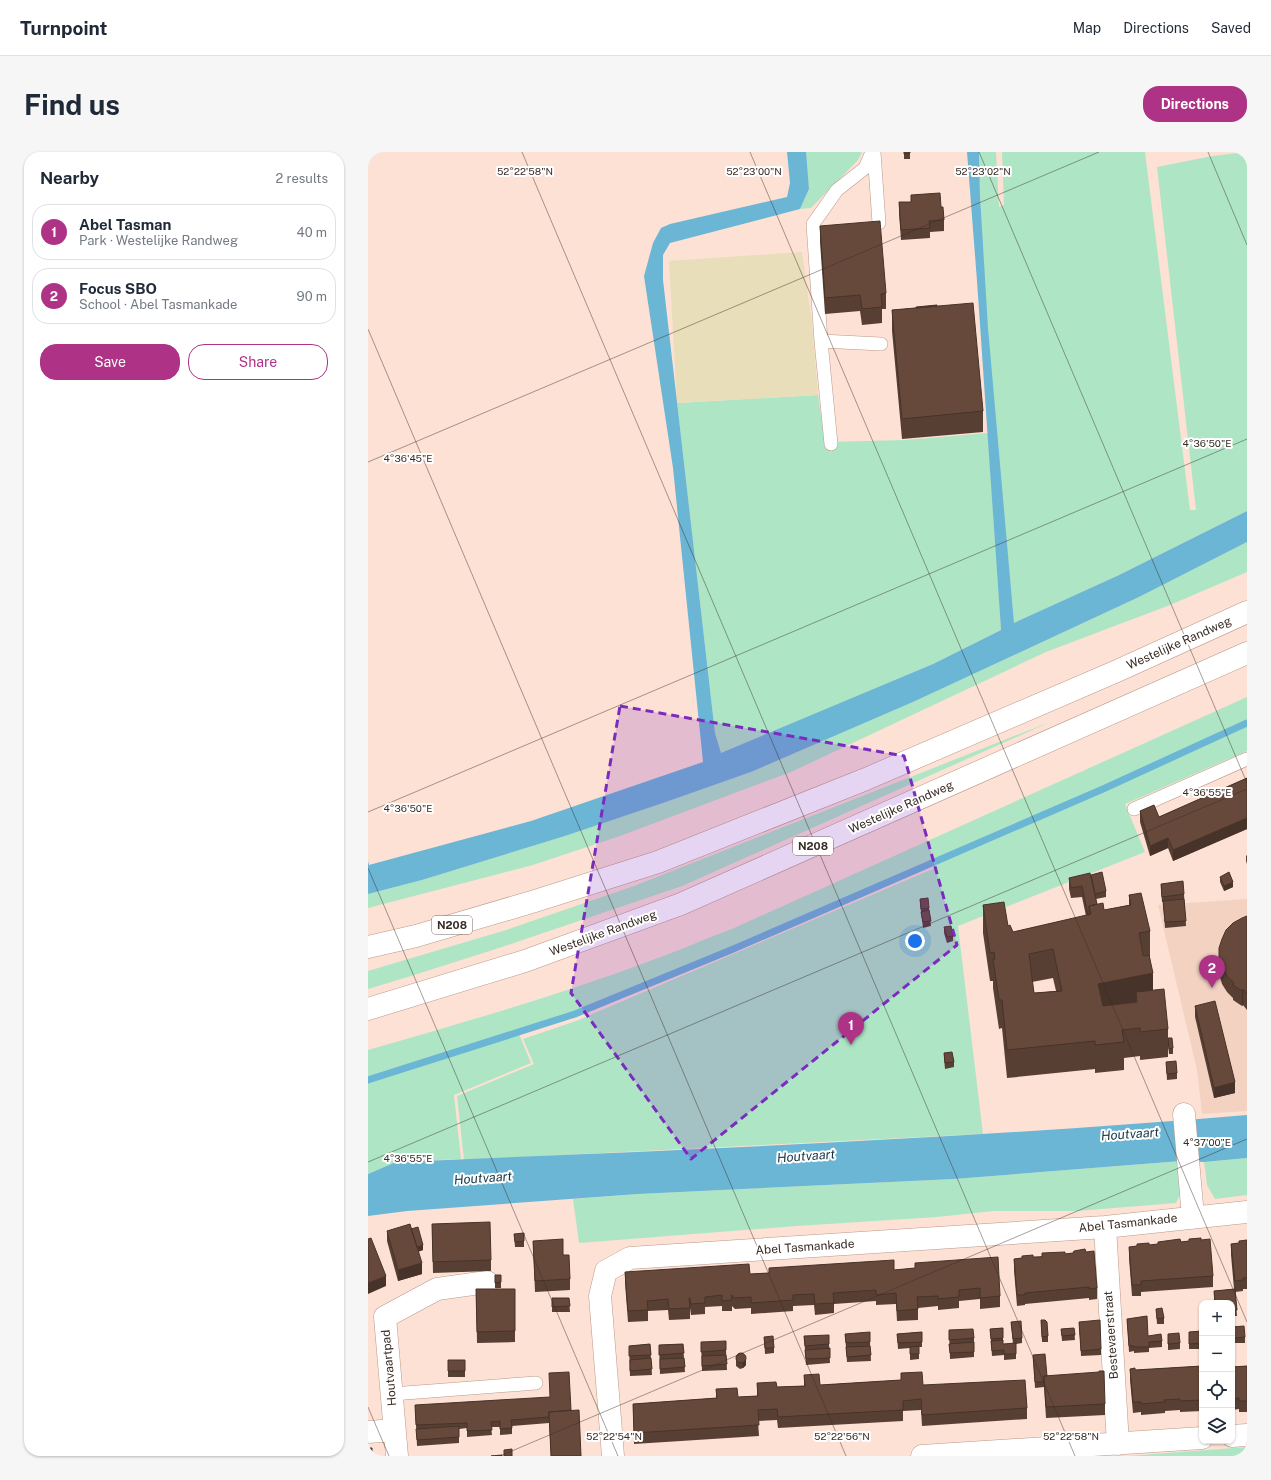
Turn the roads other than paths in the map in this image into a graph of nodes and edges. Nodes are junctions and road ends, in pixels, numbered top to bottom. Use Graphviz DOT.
graph roads {
  1 [pos="873,152"];
  2 [pos="879,223"];
  3 [pos="821,341"];
  4 [pos="881,344"];
  5 [pos="831,444"];
  6 [pos="1247,612"];
  7 [pos="1247,653"];
  8 [pos="1247,759"];
  9 [pos="1134,809"];
  10 [pos="368,947"];
  11 [pos="368,1009"];
  12 [pos="1184,1114"];
  13 [pos="1247,1212"];
  14 [pos="1193,1217"];
  15 [pos="1105,1227"];
  16 [pos="487,1282"];
  17 [pos="536,1383"];
  18 [pos="392,1394"];
  19 [pos="394,1430"];
  20 [pos="368,1432"];
  21 [pos="1247,1435"];
  22 [pos="1235,1436"];
  23 [pos="1199,1438"];
  24 [pos="1118,1444"];
  25 [pos="397,1456"];
  26 [pos="613,1456"];
  27 [pos="922,1456"];
  1 -- 2 [label="lane"];
  1 -- 3 [label="lane"];
  3 -- 4 [label="lane"];
  3 -- 5 [label="lane"];
  6 -- 10 [label="main road, Westelijke Randweg / N208"];
  7 -- 11 [label="main road, Westelijke Randweg / N208"];
  8 -- 9 [label="lane"];
  12 -- 14 [label="main road, Abel Tasmankade"];
  13 -- 14 [label="main road, Abel Tasmankade"];
  14 -- 15 [label="main road, Abel Tasmankade"];
  15 -- 24 [label="main road, Bestevaerstraat"];
  15 -- 26 [label="main road, Abel Tasmankade"];
  16 -- 18 [label="main road, Houtvaartpad"];
  17 -- 18 [label="lane"];
  18 -- 19 [label="main road, Houtvaartpad"];
  19 -- 20 [label="main road"];
  19 -- 25 [label="main road, Houtvaartpad"];
  21 -- 22 [label="main road"];
  23 -- 24 [label="main road"];
  24 -- 27 [label="main road"];
}
